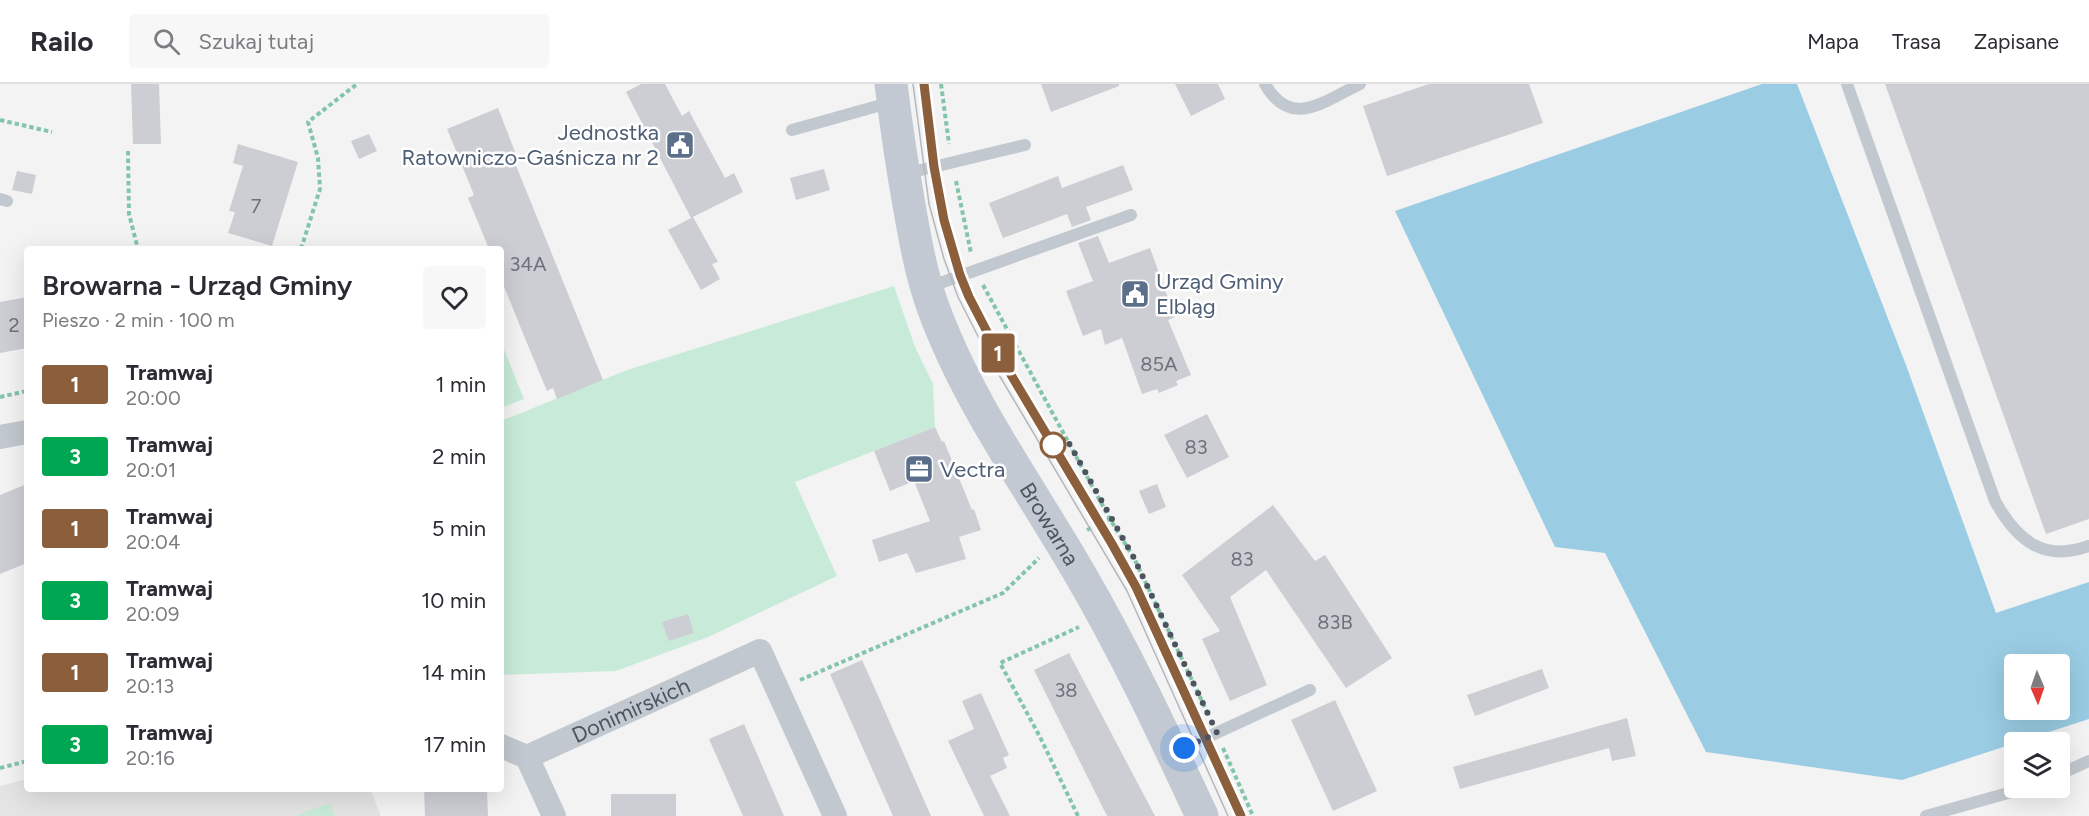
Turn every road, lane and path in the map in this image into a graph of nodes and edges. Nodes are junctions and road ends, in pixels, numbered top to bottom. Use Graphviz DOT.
graph roads {
  1 [pos="357,84"];
  2 [pos="940,84"];
  3 [pos="1265,84"];
  4 [pos="1360,84"];
  5 [pos="1848,84"];
  6 [pos="892,93"];
  7 [pos="0,120"];
  8 [pos="792,130"];
  9 [pos="52,132"];
  10 [pos="1025,145"];
  11 [pos="128,151"];
  12 [pos="952,163"];
  13 [pos="904,174"];
  14 [pos="1131,215"];
  15 [pos="137,246"];
  16 [pos="302,246"];
  17 [pos="976,270"];
  18 [pos="927,287"];
  19 [pos="24,392"];
  20 [pos="0,397"];
  21 [pos="24,433"];
  22 [pos="0,437"];
  23 [pos="2089,546"];
  24 [pos="1043,553"];
  25 [pos="1103,614"];
  26 [pos="778,690"];
  27 [pos="1310,690"];
  28 [pos="1217,733"];
  29 [pos="504,747"];
  30 [pos="1173,753"];
  31 [pos="527,757"];
  32 [pos="2089,761"];
  33 [pos="24,762"];
  34 [pos="0,768"];
  35 [pos="2070,770"];
  36 [pos="2004,794"];
  37 [pos="554,816"];
  38 [pos="835,816"];
  39 [pos="1078,816"];
  40 [pos="1202,816"];
  41 [pos="1252,816"];
  42 [pos="1926,816"];
  1 -- 16 [label="path"];
  2 -- 12 [label="path"];
  3 -- 4 [label="lane"];
  5 -- 23 [label="lane"];
  6 -- 8 [label="lane"];
  6 -- 13 [label="main road, Browarna"];
  7 -- 9 [label="path"];
  10 -- 12 [label="lane"];
  11 -- 15 [label="path"];
  12 -- 13 [label="lane"];
  12 -- 17 [label="path"];
  13 -- 18 [label="main road, Browarna"];
  14 -- 17 [label="lane"];
  17 -- 18 [label="lane"];
  17 -- 28 [label="path"];
  18 -- 25 [label="main road, Browarna"];
  19 -- 20 [label="path"];
  21 -- 22 [label="street"];
  24 -- 26 [label="path"];
  25 -- 30 [label="main road, Browarna"];
  25 -- 39 [label="path"];
  26 -- 31 [label="street, Donimirskich"];
  26 -- 38 [label="street"];
  27 -- 28 [label="lane"];
  28 -- 30 [label="lane"];
  28 -- 41 [label="path"];
  29 -- 31 [label="street"];
  30 -- 40 [label="main road, Browarna"];
  31 -- 37 [label="street"];
  32 -- 35 [label="lane"];
  33 -- 34 [label="path"];
  36 -- 42 [label="lane"];
}
